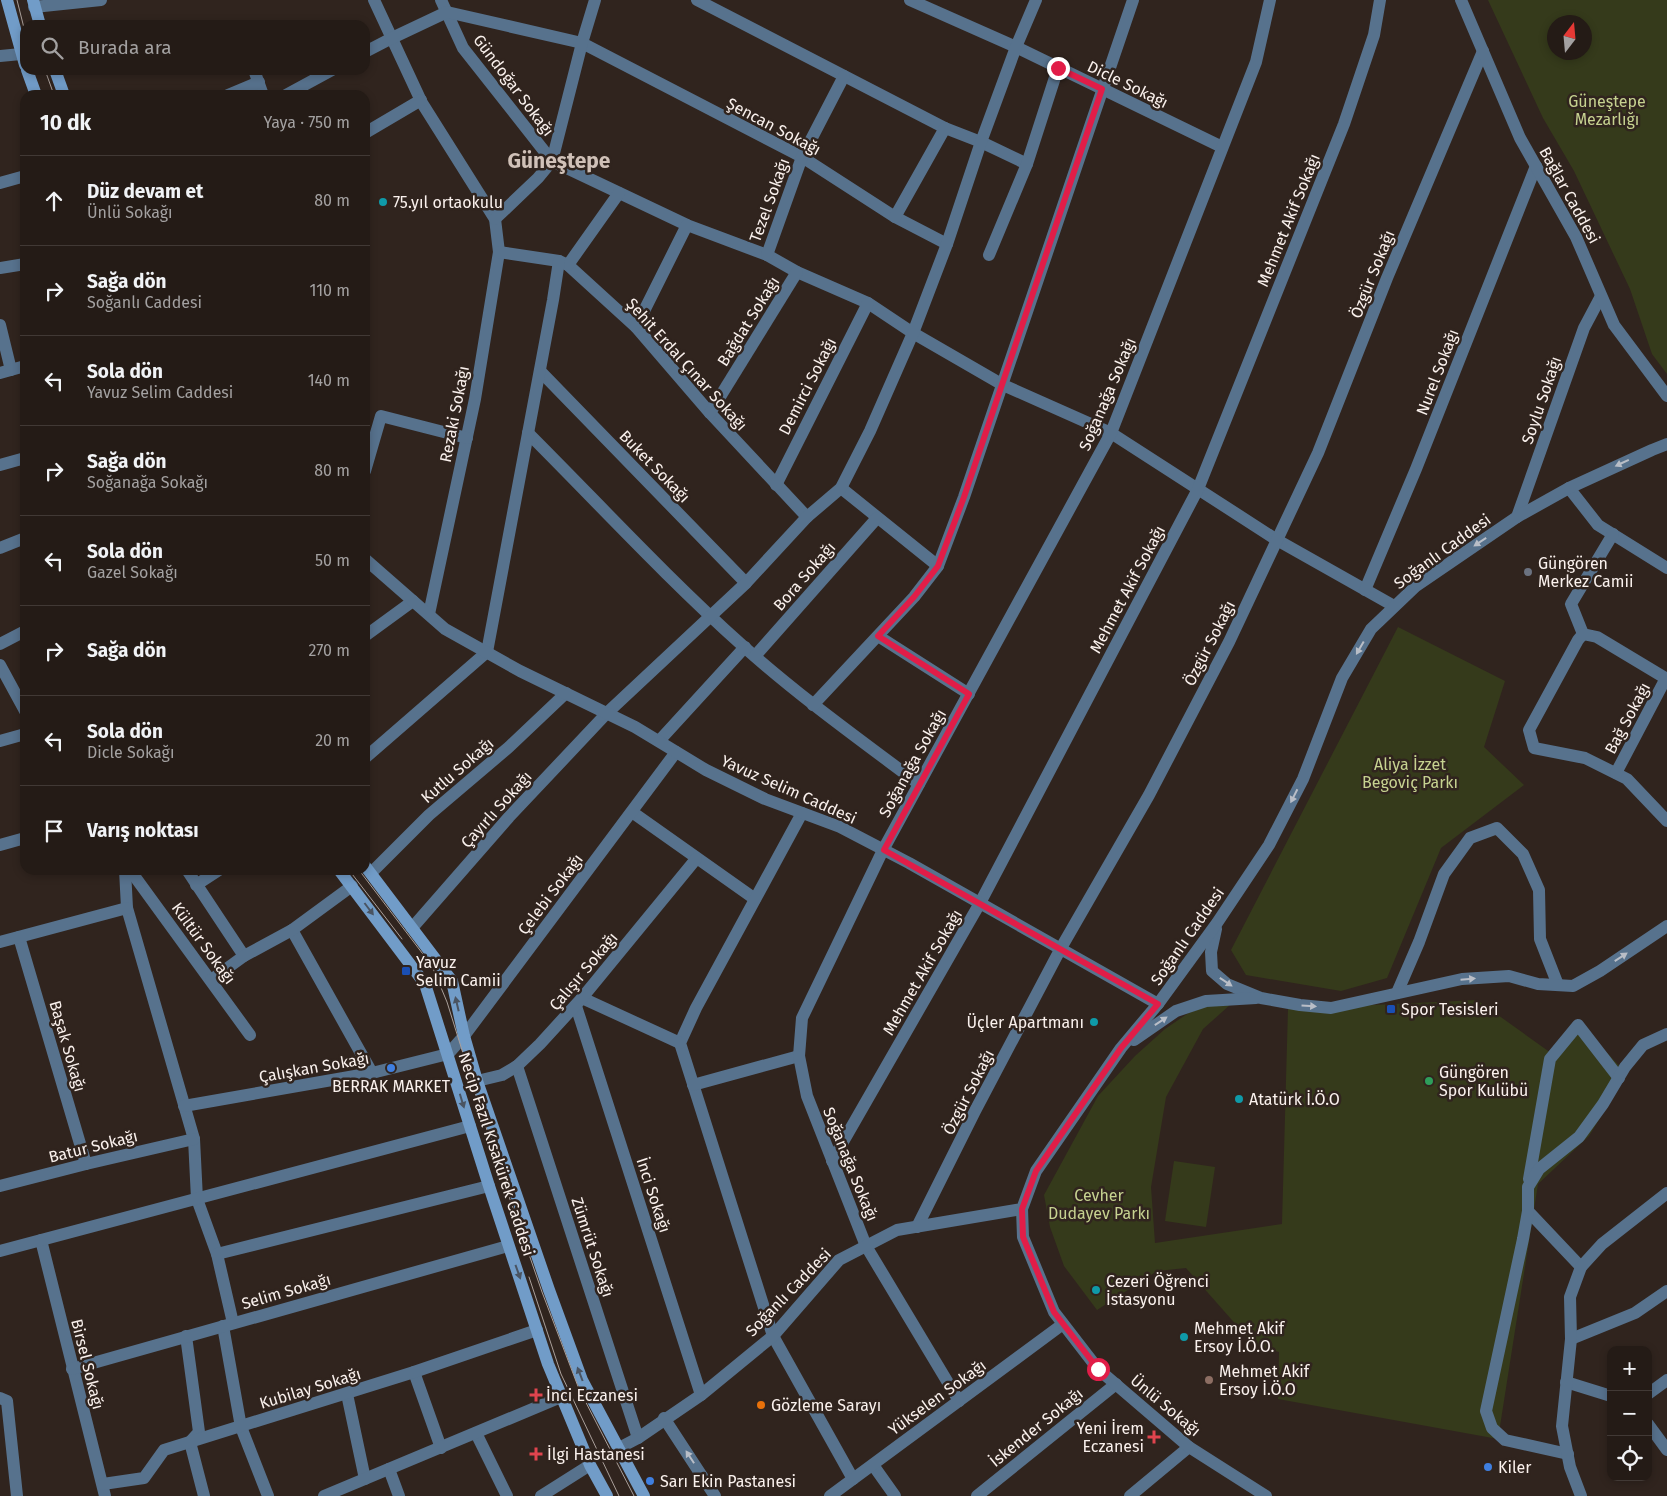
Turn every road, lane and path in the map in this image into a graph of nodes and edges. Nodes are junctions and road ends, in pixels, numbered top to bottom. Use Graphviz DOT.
graph roads {
  1 [pos="7,0"];
  2 [pos="100,0"];
  3 [pos="374,0"];
  4 [pos="441,0"];
  5 [pos="595,0"];
  6 [pos="697,0"];
  7 [pos="910,0"];
  8 [pos="1036,0"];
  9 [pos="1133,0"];
  10 [pos="1270,0"];
  11 [pos="1380,0"];
  12 [pos="1461,0"];
  13 [pos="34,4"];
  14 [pos="447,12"];
  15 [pos="39,20"];
  16 [pos="392,38"];
  17 [pos="582,43"];
  18 [pos="1016,47"];
  19 [pos="20,48"];
  20 [pos="370,49"];
  21 [pos="1483,51"];
  22 [pos="0,56"];
  23 [pos="20,59"];
  24 [pos="1058,68"];
  25 [pos="29,75"];
  26 [pos="57,75"];
  27 [pos="323,75"];
  28 [pos="257,76"];
  29 [pos="844,76"];
  30 [pos="1102,89"];
  31 [pos="34,90"];
  32 [pos="62,90"];
  33 [pos="236,90"];
  34 [pos="261,90"];
  35 [pos="295,90"];
  36 [pos="421,100"];
  37 [pos="945,128"];
  38 [pos="370,130"];
  39 [pos="981,142"];
  40 [pos="1222,147"];
  41 [pos="802,157"];
  42 [pos="552,161"];
  43 [pos="1026,164"];
  44 [pos="1536,166"];
  45 [pos="20,177"];
  46 [pos="0,183"];
  47 [pos="619,193"];
  48 [pos="895,217"];
  49 [pos="495,219"];
  50 [pos="687,226"];
  51 [pos="947,244"];
  52 [pos="499,252"];
  53 [pos="767,255"];
  54 [pos="989,255"];
  55 [pos="564,263"];
  56 [pos="20,265"];
  57 [pos="0,268"];
  58 [pos="797,272"];
  59 [pos="1601,296"];
  60 [pos="868,302"];
  61 [pos="0,325"];
  62 [pos="636,327"];
  63 [pos="913,333"];
  64 [pos="20,368"];
  65 [pos="540,371"];
  66 [pos="5,372"];
  67 [pos="1002,385"];
  68 [pos="1667,396"];
  69 [pos="710,413"];
  70 [pos="528,433"];
  71 [pos="1111,434"];
  72 [pos="467,438"];
  73 [pos="1667,444"];
  74 [pos="370,454"];
  75 [pos="20,459"];
  76 [pos="0,465"];
  77 [pos="776,484"];
  78 [pos="841,488"];
  79 [pos="1570,488"];
  80 [pos="1198,489"];
  81 [pos="807,517"];
  82 [pos="1517,517"];
  83 [pos="877,518"];
  84 [pos="1613,534"];
  85 [pos="20,540"];
  86 [pos="1277,540"];
  87 [pos="0,548"];
  88 [pos="370,563"];
  89 [pos="938,566"];
  90 [pos="1667,568"];
  91 [pos="746,583"];
  92 [pos="1365,590"];
  93 [pos="413,601"];
  94 [pos="1394,606"];
  95 [pos="428,614"];
  96 [pos="711,616"];
  97 [pos="370,632"];
  98 [pos="20,634"];
  99 [pos="1583,634"];
  100 [pos="878,636"];
  101 [pos="0,644"];
  102 [pos="745,647"];
  103 [pos="487,652"];
  104 [pos="755,656"];
  105 [pos="0,665"];
  106 [pos="1667,679"];
  107 [pos="566,693"];
  108 [pos="969,694"];
  109 [pos="20,702"];
  110 [pos="813,705"];
  111 [pos="607,713"];
  112 [pos="20,735"];
  113 [pos="0,741"];
  114 [pos="658,741"];
  115 [pos="676,752"];
  116 [pos="370,754"];
  117 [pos="1616,773"];
  118 [pos="919,784"];
  119 [pos="632,812"];
  120 [pos="802,813"];
  121 [pos="1667,821"];
  122 [pos="20,839"];
  123 [pos="0,845"];
  124 [pos="884,850"];
  125 [pos="696,859"];
  126 [pos="370,867"];
  127 [pos="370,872"];
  128 [pos="125,875"];
  129 [pos="134,875"];
  130 [pos="190,875"];
  131 [pos="211,875"];
  132 [pos="344,875"];
  133 [pos="196,885"];
  134 [pos="352,886"];
  135 [pos="755,899"];
  136 [pos="980,903"];
  137 [pos="127,908"];
  138 [pos="1218,923"];
  139 [pos="1667,926"];
  140 [pos="412,928"];
  141 [pos="292,930"];
  142 [pos="20,937"];
  143 [pos="0,942"];
  144 [pos="1061,948"];
  145 [pos="244,956"];
  146 [pos="211,980"];
  147 [pos="1558,985"];
  148 [pos="1396,993"];
  149 [pos="1261,998"];
  150 [pos="579,1002"];
  151 [pos="1158,1004"];
  152 [pos="1667,1034"];
  153 [pos="250,1035"];
  154 [pos="464,1036"];
  155 [pos="680,1043"];
  156 [pos="1121,1048"];
  157 [pos="448,1054"];
  158 [pos="799,1056"];
  159 [pos="517,1066"];
  160 [pos="372,1074"];
  161 [pos="1618,1078"];
  162 [pos="477,1081"];
  163 [pos="693,1085"];
  164 [pos="184,1106"];
  165 [pos="470,1126"];
  166 [pos="194,1139"];
  167 [pos="832,1161"];
  168 [pos="86,1164"];
  169 [pos="0,1186"];
  170 [pos="488,1186"];
  171 [pos="1528,1187"];
  172 [pos="1667,1193"];
  173 [pos="197,1199"];
  174 [pos="1022,1209"];
  175 [pos="1528,1211"];
  176 [pos="917,1227"];
  177 [pos="41,1240"];
  178 [pos="508,1246"];
  179 [pos="866,1246"];
  180 [pos="0,1251"];
  181 [pos="217,1254"];
  182 [pos="1581,1267"];
  183 [pos="1667,1291"];
  184 [pos="228,1324"];
  185 [pos="1063,1324"];
  186 [pos="537,1330"];
  187 [pos="186,1336"];
  188 [pos="773,1336"];
  189 [pos="1571,1339"];
  190 [pos="72,1369"];
  191 [pos="414,1372"];
  192 [pos="1667,1380"];
  193 [pos="1566,1382"];
  194 [pos="1116,1384"];
  195 [pos="1652,1391"];
  196 [pos="348,1394"];
  197 [pos="701,1395"];
  198 [pos="1607,1395"];
  199 [pos="561,1397"];
  200 [pos="0,1398"];
  201 [pos="959,1401"];
  202 [pos="664,1418"];
  203 [pos="241,1427"];
  204 [pos="1652,1429"];
  205 [pos="476,1433"];
  206 [pos="638,1438"];
  207 [pos="190,1442"];
  208 [pos="1190,1447"];
  209 [pos="1666,1447"];
  210 [pos="441,1448"];
  211 [pos="619,1448"];
  212 [pos="1568,1454"];
  213 [pos="590,1465"];
  214 [pos="873,1465"];
  215 [pos="389,1469"];
  216 [pos="365,1479"];
  217 [pos="853,1479"];
  218 [pos="104,1490"];
  219 [pos="329,1495"];
  220 [pos="17,1496"];
  221 [pos="204,1496"];
  222 [pos="268,1496"];
  223 [pos="399,1496"];
  224 [pos="508,1496"];
  225 [pos="541,1496"];
  226 [pos="607,1496"];
  227 [pos="644,1496"];
  228 [pos="715,1496"];
  229 [pos="830,1496"];
  230 [pos="895,1496"];
  231 [pos="977,1496"];
  232 [pos="1130,1496"];
  233 [pos="1266,1496"];
  234 [pos="1581,1496"];
  1 -- 19 [label="main road"];
  2 -- 13 [label="street"];
  3 -- 16 [label="street, Rezaki Sokağı"];
  4 -- 14 [label="street, Gündoğar Sokağı"];
  5 -- 17 [label="street"];
  6 -- 29 [label="street"];
  7 -- 18 [label="street, Dicle Sokağı"];
  8 -- 18 [label="street"];
  9 -- 30 [label="street"];
  10 -- 40 [label="street, Soğanağa Sokağı"];
  11 -- 80 [label="street, Mehmet Akif Sokağı"];
  12 -- 21 [label="street, Bağlar Caddesi"];
  13 -- 15 [label="main road"];
  14 -- 16 [label="street"];
  14 -- 17 [label="street, Şencan Sokağı"];
  14 -- 42 [label="street, Gündoğar Sokağı"];
  16 -- 20 [label="street"];
  16 -- 36 [label="street, Rezaki Sokağı"];
  17 -- 41 [label="street, Şencan Sokağı"];
  17 -- 42 [label="street"];
  18 -- 24 [label="street, Dicle Sokağı"];
  18 -- 39 [label="street"];
  21 -- 44 [label="street, Bağlar Caddesi"];
  21 -- 86 [label="street, Özgür Sokağı"];
  22 -- 23 [label="street"];
  24 -- 30 [label="street, Dicle Sokağı"];
  24 -- 43 [label="street"];
  25 -- 31 [label="main road"];
  26 -- 32 [label="main road"];
  27 -- 35 [label="street"];
  28 -- 33 [label="street"];
  28 -- 34 [label="street"];
  29 -- 37 [label="street"];
  29 -- 41 [label="street, Tezel Sokağı"];
  30 -- 40 [label="street, Dicle Sokağı"];
  30 -- 67 [label="street"];
  36 -- 38 [label="street"];
  36 -- 49 [label="street, Rezaki Sokağı"];
  37 -- 39 [label="street"];
  37 -- 48 [label="street"];
  39 -- 43 [label="street"];
  39 -- 51 [label="street"];
  40 -- 71 [label="street, Soğanağa Sokağı"];
  41 -- 48 [label="street, Şencan Sokağı"];
  41 -- 53 [label="street, Tezel Sokağı"];
  42 -- 47 [label="street"];
  42 -- 49 [label="street"];
  43 -- 54 [label="street"];
  44 -- 59 [label="street, Bağlar Caddesi"];
  44 -- 92 [label="street, Nurel Sokağı"];
  45 -- 46 [label="street"];
  47 -- 50 [label="street"];
  47 -- 55 [label="street"];
  48 -- 51 [label="street, Şencan Sokağı"];
  49 -- 52 [label="street, Rezaki Sokağı"];
  50 -- 53 [label="street"];
  50 -- 62 [label="street"];
  51 -- 63 [label="street"];
  52 -- 55 [label="street"];
  52 -- 72 [label="street, Rezaki Sokağı"];
  53 -- 58 [label="street"];
  55 -- 62 [label="street, Şehit Erdal Çınar Sokağı"];
  55 -- 65 [label="street"];
  56 -- 57 [label="street"];
  58 -- 60 [label="street"];
  58 -- 69 [label="street, Bağdat Sokağı"];
  59 -- 68 [label="street, Bağlar Caddesi"];
  59 -- 82 [label="street, Soylu Sokağı"];
  60 -- 63 [label="street"];
  60 -- 77 [label="street, Demirci Sokağı"];
  61 -- 66 [label="street"];
  62 -- 69 [label="street, Şehit Erdal Çınar Sokağı"];
  63 -- 67 [label="street"];
  63 -- 78 [label="street"];
  64 -- 66 [label="street"];
  65 -- 70 [label="street"];
  65 -- 91 [label="street, Buket Sokağı"];
  67 -- 71 [label="street"];
  67 -- 89 [label="street"];
  69 -- 77 [label="street, Şehit Erdal Çınar Sokağı"];
  70 -- 96 [label="street"];
  70 -- 103 [label="street"];
  71 -- 80 [label="street"];
  71 -- 108 [label="street, Soğanağa Sokağı"];
  72 -- 74 [label="street"];
  72 -- 95 [label="street, Rezaki Sokağı"];
  73 -- 79 [label="street, Soğanlı Caddesi, one-way"];
  75 -- 76 [label="street"];
  77 -- 81 [label="street, Şehit Erdal Çınar Sokağı"];
  78 -- 81 [label="street, Çayırlı Sokağı"];
  78 -- 83 [label="street"];
  79 -- 82 [label="street, Soğanlı Caddesi"];
  79 -- 84 [label="street"];
  80 -- 86 [label="street"];
  80 -- 136 [label="street, Mehmet Akif Sokağı"];
  81 -- 91 [label="street, Çayırlı Sokağı"];
  82 -- 94 [label="street, Soğanlı Caddesi, one-way"];
  83 -- 89 [label="street"];
  83 -- 104 [label="street, Bora Sokağı"];
  84 -- 90 [label="street"];
  84 -- 99 [label="street"];
  85 -- 87 [label="street"];
  86 -- 92 [label="street"];
  86 -- 144 [label="street, Özgür Sokağı"];
  88 -- 93 [label="street, Yavuz Selim Caddesi"];
  89 -- 100 [label="street"];
  91 -- 96 [label="street, Çayırlı Sokağı"];
  92 -- 94 [label="street"];
  93 -- 95 [label="street, Yavuz Selim Caddesi"];
  93 -- 97 [label="street"];
  94 -- 138 [label="street, Soğanlı Caddesi, one-way"];
  95 -- 103 [label="street, Yavuz Selim Caddesi"];
  96 -- 102 [label="street"];
  96 -- 111 [label="street, Çayırlı Sokağı"];
  98 -- 101 [label="street"];
  99 -- 106 [label="street"];
  99 -- 117 [label="street"];
  100 -- 108 [label="street"];
  100 -- 110 [label="street"];
  102 -- 104 [label="street"];
  102 -- 114 [label="street"];
  103 -- 107 [label="street, Yavuz Selim Caddesi"];
  103 -- 116 [label="street"];
  104 -- 110 [label="street"];
  105 -- 109 [label="street"];
  106 -- 117 [label="street, Bağ Sokağı"];
  107 -- 111 [label="street, Yavuz Selim Caddesi"];
  107 -- 126 [label="street, Kutlu Sokağı"];
  108 -- 118 [label="street, Soğanağa Sokağı"];
  110 -- 118 [label="street"];
  111 -- 114 [label="street, Yavuz Selim Caddesi"];
  111 -- 140 [label="street, Çayırlı Sokağı"];
  112 -- 113 [label="street"];
  114 -- 115 [label="street, Yavuz Selim Caddesi"];
  115 -- 119 [label="street, Çelebi Sokağı"];
  115 -- 120 [label="street, Yavuz Selim Caddesi"];
  117 -- 121 [label="street"];
  118 -- 124 [label="street, Soğanağa Sokağı"];
  119 -- 125 [label="street"];
  119 -- 154 [label="street, Çelebi Sokağı"];
  120 -- 124 [label="street, Yavuz Selim Caddesi"];
  120 -- 135 [label="street"];
  122 -- 123 [label="street"];
  124 -- 136 [label="street, Yavuz Selim Caddesi"];
  124 -- 158 [label="street, Soğanağa Sokağı"];
  125 -- 135 [label="street"];
  125 -- 150 [label="street, Çalışır Sokağı"];
  127 -- 140 [label="main road, Necip Fazıl Kısakürek Caddesi"];
  128 -- 137 [label="street"];
  129 -- 146 [label="street, Kültür Sokağı"];
  130 -- 133 [label="street"];
  131 -- 133 [label="street"];
  132 -- 134 [label="main road, Necip Fazıl Kısakürek Caddesi"];
  133 -- 145 [label="street"];
  134 -- 141 [label="street"];
  134 -- 157 [label="main road, Necip Fazıl Kısakürek Caddesi, one-way"];
  135 -- 155 [label="street"];
  136 -- 144 [label="street, Yavuz Selim Caddesi"];
  136 -- 167 [label="street, Mehmet Akif Sokağı"];
  137 -- 142 [label="street"];
  137 -- 164 [label="street"];
  138 -- 149 [label="street, one-way"];
  138 -- 151 [label="street, Soğanlı Caddesi"];
  147 -- 139 [label="street, one-way"];
  154 -- 140 [label="main road, Necip Fazıl Kısakürek Caddesi, one-way"];
  141 -- 145 [label="street"];
  141 -- 160 [label="street"];
  142 -- 143 [label="street"];
  142 -- 168 [label="street, Başak Sokağı"];
  144 -- 151 [label="street, Yavuz Selim Caddesi"];
  144 -- 176 [label="street, Özgür Sokağı"];
  145 -- 146 [label="street"];
  146 -- 153 [label="street, Kültür Sokağı"];
  148 -- 147 [label="street, one-way"];
  147 -- 148 [label="street"];
  149 -- 148 [label="street, one-way"];
  156 -- 149 [label="street, one-way"];
  150 -- 155 [label="street"];
  150 -- 159 [label="street, Çalışır Sokağı"];
  150 -- 197 [label="street, İnci Sokağı"];
  151 -- 156 [label="street, Soğanlı Caddesi"];
  152 -- 161 [label="street"];
  154 -- 157 [label="street, Çelebi Sokağı"];
  154 -- 162 [label="main road, Necip Fazıl Kısakürek Caddesi"];
  155 -- 163 [label="street"];
  156 -- 174 [label="street, Soğanlı Caddesi"];
  157 -- 160 [label="street, Çalışkan Sokağı"];
  157 -- 165 [label="main road, Necip Fazıl Kısakürek Caddesi, one-way"];
  158 -- 163 [label="street"];
  158 -- 167 [label="street, Soğanağa Sokağı"];
  159 -- 162 [label="street, Çalışır Sokağı"];
  159 -- 206 [label="street, Zümrüt Sokağı"];
  160 -- 164 [label="street, Çalışkan Sokağı"];
  161 -- 171 [label="street"];
  161 -- 171 [label="street"];
  211 -- 162 [label="main road, Necip Fazıl Kısakürek Caddesi, one-way"];
  163 -- 188 [label="street"];
  164 -- 166 [label="street"];
  165 -- 170 [label="main road, Necip Fazıl Kısakürek Caddesi"];
  165 -- 173 [label="street"];
  166 -- 168 [label="street, Batur Sokağı"];
  166 -- 173 [label="street"];
  167 -- 179 [label="street, Soğanağa Sokağı"];
  168 -- 169 [label="street, Batur Sokağı"];
  170 -- 178 [label="main road, Necip Fazıl Kısakürek Caddesi"];
  170 -- 181 [label="street"];
  171 -- 175 [label="street"];
  172 -- 182 [label="street"];
  173 -- 177 [label="street"];
  173 -- 181 [label="street"];
  174 -- 176 [label="street, Soğanlı Caddesi"];
  174 -- 185 [label="street, Ünlü Sokağı"];
  175 -- 182 [label="street"];
  175 -- 212 [label="street"];
  176 -- 179 [label="street, Soğanlı Caddesi"];
  177 -- 180 [label="street"];
  177 -- 190 [label="street, Birsel Sokağı"];
  178 -- 184 [label="street, Selim Sokağı"];
  178 -- 186 [label="main road, Necip Fazıl Kısakürek Caddesi, one-way"];
  179 -- 188 [label="street, Soğanlı Caddesi"];
  179 -- 201 [label="street, Soğanağa Sokağı"];
  181 -- 184 [label="street"];
  182 -- 189 [label="street"];
  183 -- 189 [label="street"];
  184 -- 187 [label="street, Selim Sokağı"];
  184 -- 203 [label="street"];
  185 -- 194 [label="street, Ünlü Sokağı"];
  185 -- 201 [label="street, Yükselen Sokağı"];
  186 -- 191 [label="street, Kubilay Sokağı"];
  186 -- 199 [label="main road, Necip Fazıl Kısakürek Caddesi"];
  187 -- 190 [label="street, Selim Sokağı"];
  187 -- 207 [label="street"];
  188 -- 197 [label="street, Soğanlı Caddesi"];
  188 -- 217 [label="street"];
  189 -- 193 [label="street"];
  190 -- 218 [label="street, Birsel Sokağı"];
  191 -- 196 [label="street, Kubilay Sokağı"];
  191 -- 210 [label="street"];
  192 -- 195 [label="street"];
  193 -- 198 [label="street"];
  193 -- 212 [label="street"];
  194 -- 208 [label="street, Ünlü Sokağı"];
  194 -- 231 [label="street, İskender Sokağı"];
  196 -- 203 [label="street, Kubilay Sokağı"];
  196 -- 216 [label="street"];
  197 -- 202 [label="street, Soğanlı Caddesi"];
  199 -- 205 [label="street"];
  199 -- 213 [label="main road, Necip Fazıl Kısakürek Caddesi"];
  200 -- 220 [label="street"];
  201 -- 214 [label="street, Yükselen Sokağı"];
  202 -- 206 [label="street, Soğanlı Caddesi"];
  228 -- 202 [label="street, one-way"];
  203 -- 207 [label="street, Kubilay Sokağı"];
  203 -- 222 [label="street"];
  204 -- 209 [label="street"];
  205 -- 210 [label="street"];
  205 -- 224 [label="street"];
  206 -- 211 [label="street, Soğanlı Caddesi"];
  207 -- 218 [label="street, Kubilay Sokağı"];
  207 -- 221 [label="street"];
  208 -- 232 [label="street"];
  208 -- 233 [label="street, Ünlü Sokağı"];
  210 -- 215 [label="street"];
  211 -- 227 [label="main road, Necip Fazıl Kısakürek Caddesi"];
  212 -- 234 [label="street"];
  213 -- 225 [label="street"];
  213 -- 226 [label="main road, Necip Fazıl Kısakürek Caddesi"];
  214 -- 217 [label="street, Yükselen Sokağı"];
  214 -- 230 [label="street"];
  215 -- 216 [label="street"];
  215 -- 223 [label="street"];
  216 -- 219 [label="street"];
  217 -- 229 [label="street, Yükselen Sokağı"];
}
